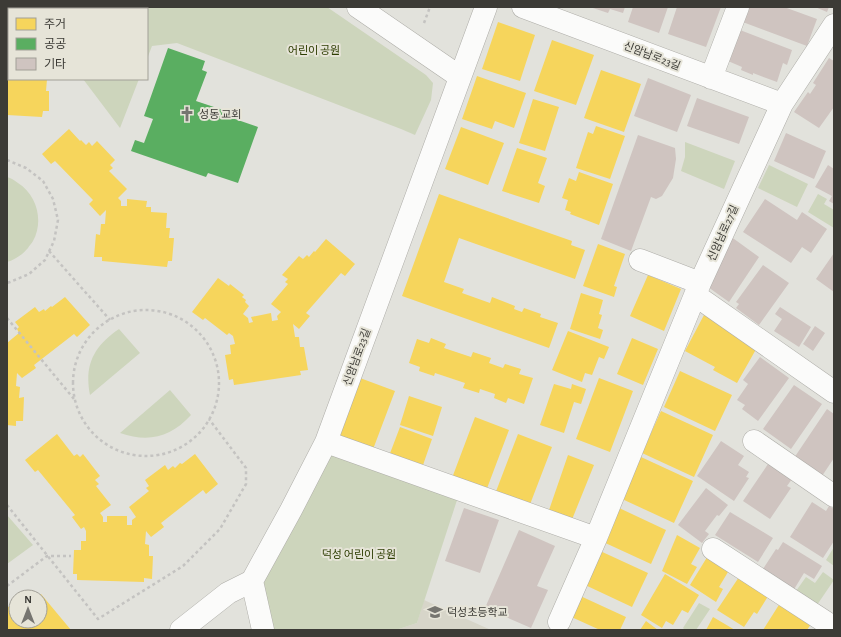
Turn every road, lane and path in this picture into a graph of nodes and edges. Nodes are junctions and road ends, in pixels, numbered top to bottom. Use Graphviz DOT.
graph roads {
  1 [pos="358,7"];
  2 [pos="486,7"];
  3 [pos="523,7"];
  4 [pos="738,7"];
  5 [pos="834,25"];
  6 [pos="460,77"];
  7 [pos="711,78"];
  8 [pos="782,104"];
  9 [pos="7,160"];
  10 [pos="49,251"];
  11 [pos="640,260"];
  12 [pos="7,283"];
  13 [pos="698,289"];
  14 [pos="7,318"];
  15 [pos="110,320"];
  16 [pos="834,392"];
  17 [pos="74,399"];
  18 [pos="209,419"];
  19 [pos="754,441"];
  20 [pos="326,442"];
  21 [pos="834,496"];
  22 [pos="7,505"];
  23 [pos="596,538"];
  24 [pos="713,549"];
  25 [pos="47,556"];
  26 [pos="70,556"];
  27 [pos="252,581"];
  28 [pos="7,586"];
  29 [pos="559,622"];
  30 [pos="830,625"];
  31 [pos="181,630"];
  32 [pos="263,630"];
  1 -- 6 [label="street"];
  2 -- 6 [label="street, 신암남로23길"];
  3 -- 7 [label="street, 신암남로23길"];
  4 -- 7 [label="street"];
  5 -- 8 [label="street, 신암남로27길"];
  6 -- 20 [label="street, 신암남로23길"];
  7 -- 8 [label="street, 신암남로23길"];
  8 -- 13 [label="street, 신암남로27길"];
  9 -- 10 [label="path"];
  10 -- 12 [label="path"];
  10 -- 15 [label="path"];
  11 -- 13 [label="street"];
  13 -- 16 [label="street"];
  13 -- 23 [label="street, 신암남로27길"];
  14 -- 17 [label="path"];
  15 -- 17 [label="path"];
  15 -- 18 [label="path"];
  17 -- 18 [label="path"];
  18 -- 25 [label="path"];
  19 -- 21 [label="street"];
  20 -- 23 [label="street"];
  20 -- 27 [label="street, 신암남로23길"];
  22 -- 25 [label="path"];
  23 -- 29 [label="street, 신암남로27길"];
  24 -- 30 [label="street"];
  25 -- 26 [label="path"];
  25 -- 28 [label="path"];
  27 -- 31 [label="street"];
  27 -- 32 [label="street"];
}
